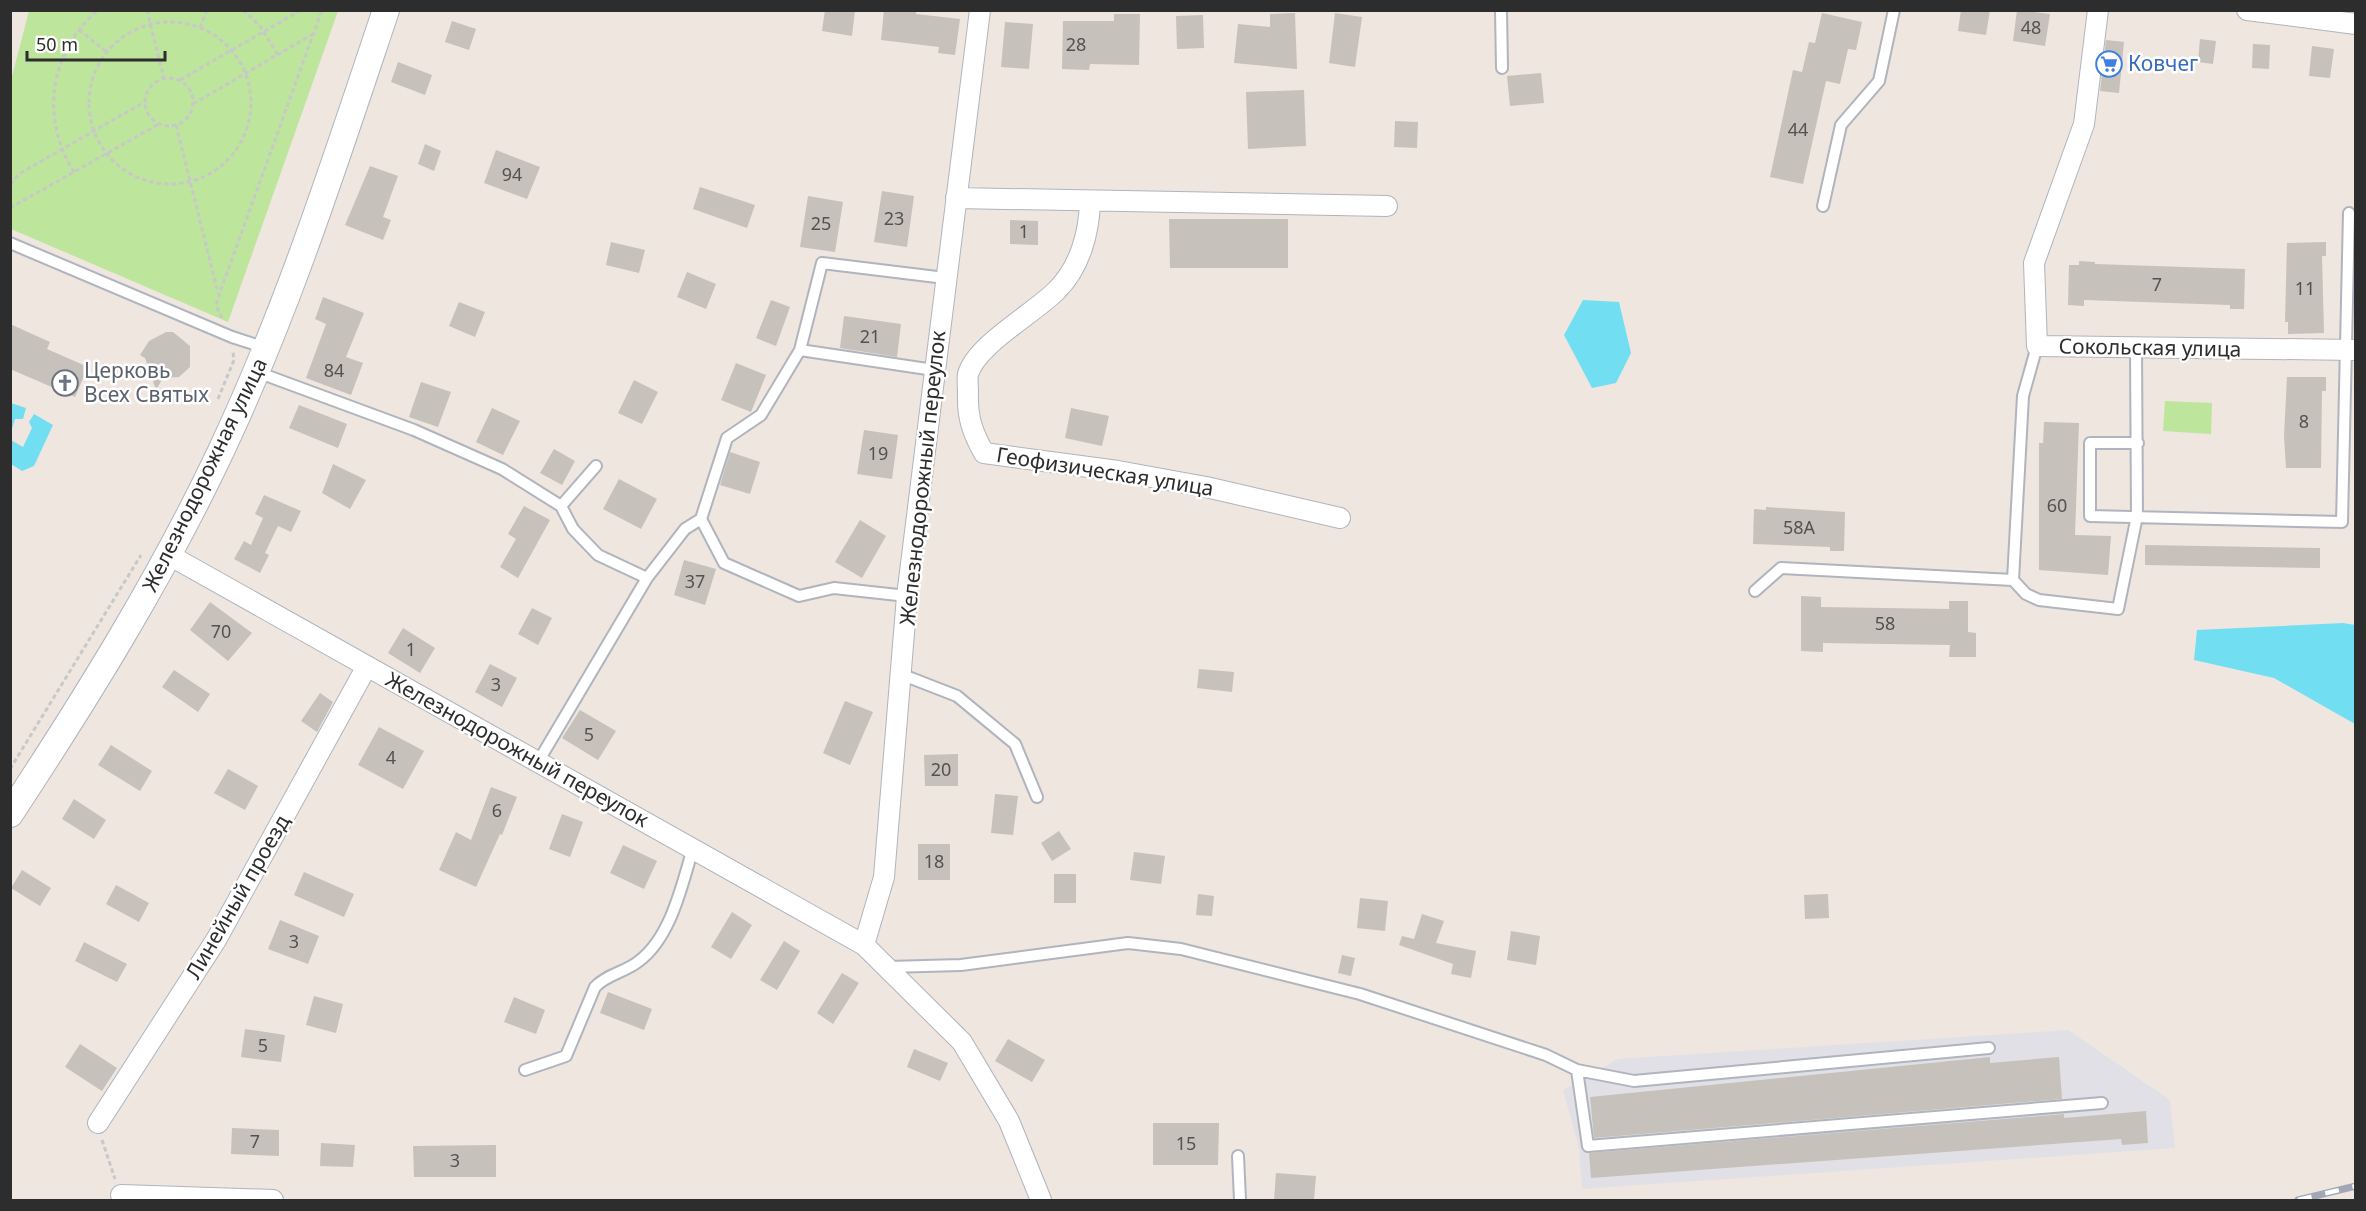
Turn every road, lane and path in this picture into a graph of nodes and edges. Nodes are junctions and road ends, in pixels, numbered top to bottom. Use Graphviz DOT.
graph roads {
  1 [pos="98,10"];
  2 [pos="147,10"];
  3 [pos="207,10"];
  4 [pos="243,10"];
  5 [pos="301,10"];
  6 [pos="322,10"];
  7 [pos="386,10"];
  8 [pos="980,10"];
  9 [pos="1501,10"];
  10 [pos="1894,10"];
  11 [pos="2098,10"];
  12 [pos="2247,10"];
  13 [pos="150,24"];
  14 [pos="2355,24"];
  15 [pos="200,28"];
  16 [pos="79,30"];
  17 [pos="264,32"];
  18 [pos="313,34"];
  19 [pos="231,51"];
  20 [pos="106,52"];
  21 [pos="278,55"];
  22 [pos="1502,68"];
  23 [pos="245,74"];
  24 [pos="164,79"];
  25 [pos="180,81"];
  26 [pos="146,101"];
  27 [pos="193,104"];
  28 [pos="159,124"];
  29 [pos="176,126"];
  30 [pos="94,130"];
  31 [pos="62,149"];
  32 [pos="107,153"];
  33 [pos="74,172"];
  34 [pos="190,181"];
  35 [pos="10,184"];
  36 [pos="956,198"];
  37 [pos="1090,202"];
  38 [pos="1387,206"];
  39 [pos="1823,206"];
  40 [pos="10,208"];
  41 [pos="2349,213"];
  42 [pos="10,243"];
  43 [pos="945,278"];
  44 [pos="219,295"];
  45 [pos="216,306"];
  46 [pos="232,337"];
  47 [pos="2037,346"];
  48 [pos="2136,348"];
  49 [pos="266,349"];
  50 [pos="2351,350"];
  51 [pos="800,351"];
  52 [pos="934,370"];
  53 [pos="257,372"];
  54 [pos="968,375"];
  55 [pos="217,404"];
  56 [pos="2138,443"];
  57 [pos="596,466"];
  58 [pos="561,506"];
  59 [pos="2137,516"];
  60 [pos="1340,518"];
  61 [pos="701,519"];
  62 [pos="144,549"];
  63 [pos="169,555"];
  64 [pos="647,578"];
  65 [pos="2013,580"];
  66 [pos="1755,591"];
  67 [pos="908,596"];
  68 [pos="367,666"];
  69 [pos="903,675"];
  70 [pos="538,762"];
  71 [pos="10,769"];
  72 [pos="1037,797"];
  73 [pos="10,814"];
  74 [pos="693,848"];
  75 [pos="864,945"];
  76 [pos="888,967"];
  77 [pos="1989,1048"];
  78 [pos="525,1070"];
  79 [pos="1577,1070"];
  80 [pos="2102,1103"];
  81 [pos="98,1123"];
  82 [pos="1238,1156"];
  83 [pos="121,1195"];
  84 [pos="273,1200"];
  85 [pos="1041,1200"];
  86 [pos="1240,1200"];
  1 -- 16 [label="path"];
  2 -- 13 [label="path"];
  3 -- 15 [label="path"];
  4 -- 17 [label="path"];
  5 -- 17 [label="path"];
  6 -- 18 [label="path"];
  7 -- 49 [label="street, Железнодорожная улица"];
  8 -- 36 [label="street, Железнодорожный переулок"];
  9 -- 22 [label="lane"];
  10 -- 39 [label="lane"];
  11 -- 47 [label="street, Сокольская улица"];
  12 -- 14 [label="street"];
  13 -- 15 [label="path"];
  13 -- 20 [label="path"];
  13 -- 24 [label="path"];
  15 -- 19 [label="path"];
  16 -- 20 [label="path"];
  16 -- 31 [label="path"];
  17 -- 19 [label="path"];
  17 -- 21 [label="path"];
  18 -- 21 [label="path"];
  18 -- 44 [label="path"];
  19 -- 23 [label="path"];
  19 -- 25 [label="path"];
  20 -- 30 [label="path"];
  21 -- 23 [label="path"];
  23 -- 27 [label="path"];
  23 -- 34 [label="path"];
  24 -- 25 [label="path"];
  24 -- 26 [label="path"];
  25 -- 27 [label="path"];
  26 -- 28 [label="path"];
  26 -- 30 [label="path"];
  27 -- 29 [label="path"];
  28 -- 29 [label="path"];
  28 -- 32 [label="path"];
  29 -- 34 [label="path"];
  30 -- 31 [label="path"];
  30 -- 32 [label="path"];
  31 -- 33 [label="path"];
  31 -- 35 [label="path"];
  32 -- 33 [label="path"];
  32 -- 34 [label="path"];
  33 -- 40 [label="path"];
  34 -- 44 [label="path"];
  36 -- 37 [label="street"];
  36 -- 43 [label="street, Железнодорожный переулок"];
  37 -- 38 [label="street"];
  37 -- 54 [label="street"];
  41 -- 50 [label="lane"];
  42 -- 46 [label="lane"];
  43 -- 51 [label="lane"];
  43 -- 52 [label="street, Железнодорожный переулок"];
  44 -- 45 [label="path"];
  46 -- 49 [label="lane"];
  46 -- 55 [label="path"];
  47 -- 48 [label="street, Сокольская улица"];
  47 -- 65 [label="lane"];
  48 -- 50 [label="street, Сокольская улица"];
  48 -- 56 [label="lane"];
  49 -- 53 [label="street, Железнодорожная улица"];
  50 -- 59 [label="lane"];
  51 -- 52 [label="lane"];
  51 -- 61 [label="lane"];
  52 -- 54 [label="street"];
  52 -- 67 [label="street, Железнодорожный переулок"];
  53 -- 58 [label="lane"];
  53 -- 63 [label="street, Железнодорожная улица"];
  54 -- 60 [label="street, Геофизическая улица"];
  56 -- 59 [label="lane"];
  56 -- 59 [label="lane"];
  57 -- 58 [label="lane"];
  58 -- 64 [label="lane"];
  59 -- 65 [label="lane"];
  61 -- 64 [label="lane"];
  61 -- 67 [label="lane"];
  62 -- 71 [label="path"];
  63 -- 68 [label="street, Железнодорожный переулок"];
  63 -- 73 [label="street, Железнодорожная улица"];
  64 -- 70 [label="lane"];
  65 -- 66 [label="lane"];
  67 -- 69 [label="street, Железнодорожный переулок"];
  68 -- 70 [label="street, Железнодорожный переулок"];
  68 -- 81 [label="street, Линейный проезд"];
  69 -- 72 [label="lane"];
  69 -- 75 [label="street, Железнодорожный переулок"];
  70 -- 74 [label="street, Железнодорожный переулок"];
  74 -- 75 [label="street, Железнодорожный переулок"];
  74 -- 78 [label="lane"];
  75 -- 76 [label="street, Железнодорожный переулок"];
  76 -- 79 [label="lane"];
  76 -- 85 [label="street, Железнодорожный переулок"];
  77 -- 79 [label="lane"];
  79 -- 80 [label="lane"];
  81 -- 83 [label="path"];
  82 -- 86 [label="lane"];
  83 -- 84 [label="street"];
}
